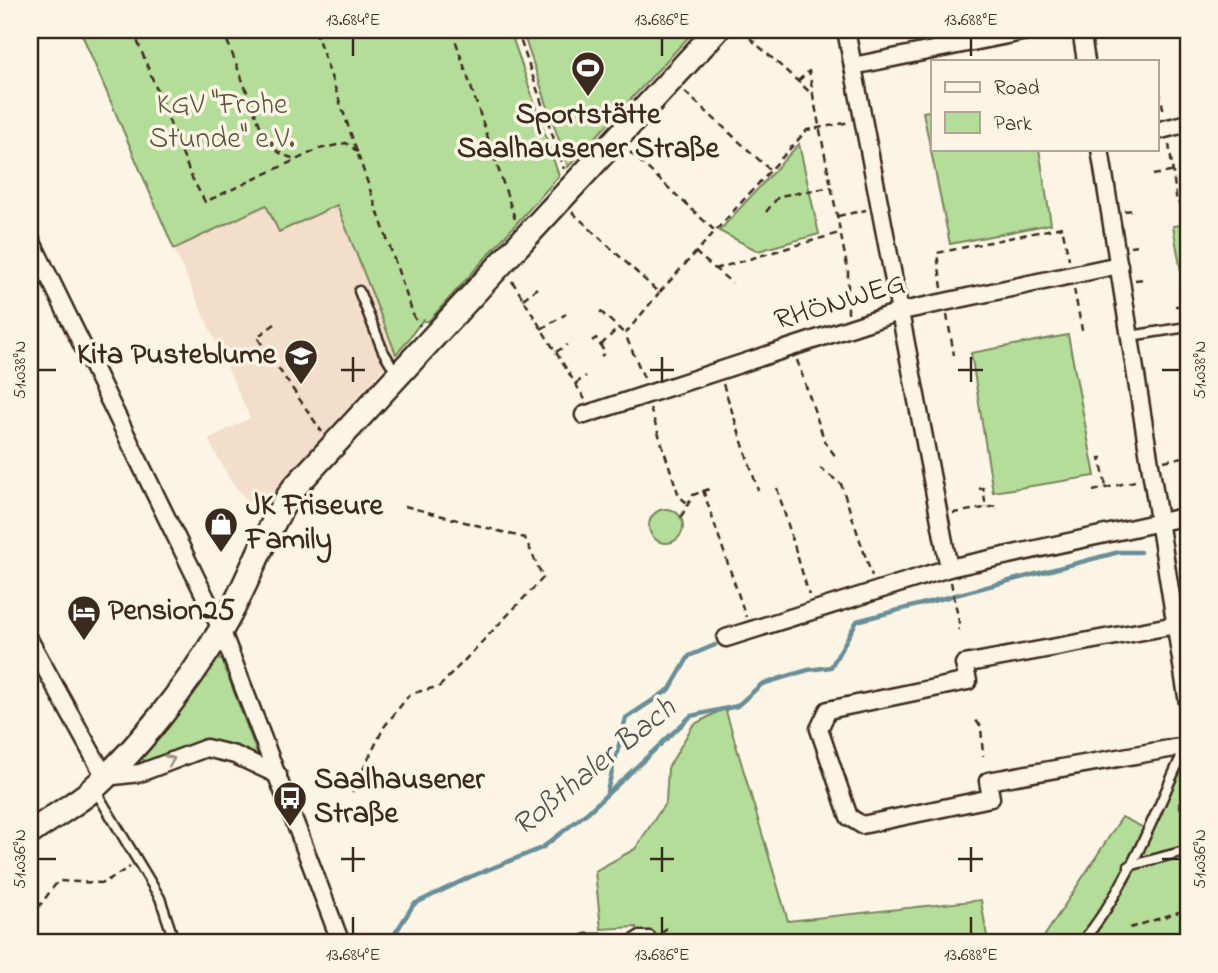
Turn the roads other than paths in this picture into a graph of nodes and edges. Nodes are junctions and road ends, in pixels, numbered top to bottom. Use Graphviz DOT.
graph roads {
  1 [pos="717,30"];
  2 [pos="846,30"];
  3 [pos="1032,30"];
  4 [pos="1081,30"];
  5 [pos="1086,60"];
  6 [pos="853,66"];
  7 [pos="1188,123"];
  8 [pos="1162,130"];
  9 [pos="1100,150"];
  10 [pos="30,238"];
  11 [pos="1119,265"];
  12 [pos="359,291"];
  13 [pos="902,311"];
  14 [pos="1187,327"];
  15 [pos="1130,335"];
  16 [pos="397,375"];
  17 [pos="589,414"];
  18 [pos="1188,516"];
  19 [pos="1160,522"];
  20 [pos="949,568"];
  21 [pos="1176,625"];
  22 [pos="221,629"];
  23 [pos="726,638"];
  24 [pos="30,641"];
  25 [pos="1188,703"];
  26 [pos="1187,742"];
  27 [pos="278,775"];
  28 [pos="99,783"];
  29 [pos="30,833"];
  30 [pos="1188,850"];
  31 [pos="1129,866"];
  32 [pos="175,943"];
  33 [pos="341,943"];
  34 [pos="586,943"];
  35 [pos="611,943"];
  36 [pos="628,943"];
  37 [pos="654,943"];
  38 [pos="1081,943"];
  1 -- 16 [label="street"];
  2 -- 6 [label="street"];
  3 -- 6 [label="street"];
  4 -- 5 [label="street"];
  6 -- 13 [label="street"];
  7 -- 8 [label="street"];
  9 -- 11 [label="street"];
  10 -- 22 [label="street"];
  11 -- 13 [label="street, RHÖNWEG"];
  11 -- 15 [label="street"];
  12 -- 16 [label="lane"];
  13 -- 17 [label="street, RHÖNWEG"];
  13 -- 20 [label="street"];
  14 -- 15 [label="lane"];
  15 -- 19 [label="street"];
  16 -- 22 [label="street"];
  18 -- 19 [label="street"];
  19 -- 20 [label="street"];
  19 -- 21 [label="street"];
  20 -- 23 [label="street"];
  21 -- 25 [label="street"];
  21 -- 26 [label="street"];
  22 -- 27 [label="street"];
  22 -- 28 [label="street"];
  24 -- 28 [label="street"];
  26 -- 31 [label="lane"];
  28 -- 27 [label="street, one-way"];
  27 -- 33 [label="street"];
  28 -- 29 [label="street"];
  28 -- 32 [label="lane"];
  30 -- 31 [label="lane"];
  31 -- 38 [label="lane"];
  34 -- 35 [label="street"];
  36 -- 37 [label="lane"];
}
